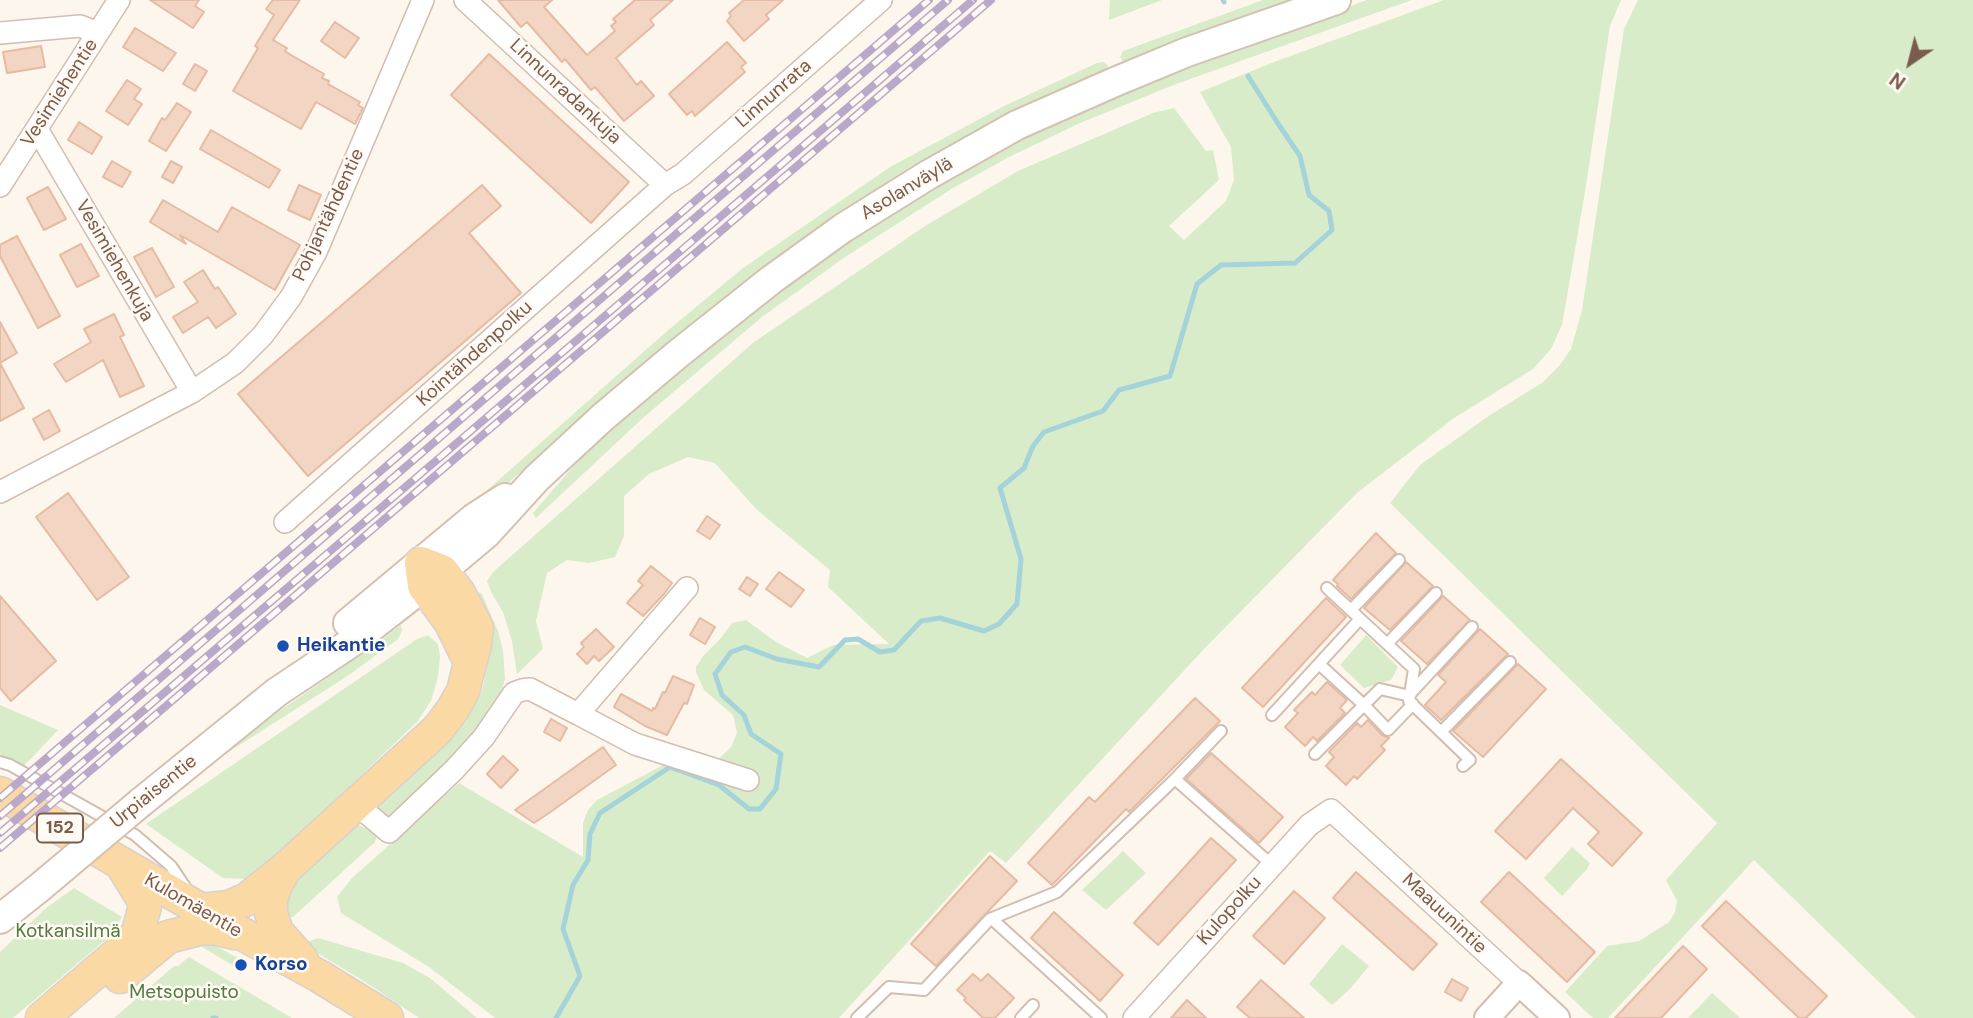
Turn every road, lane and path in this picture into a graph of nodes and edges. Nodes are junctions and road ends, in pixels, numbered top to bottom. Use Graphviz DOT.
graph roads {
  1 [pos="120,0"];
  2 [pos="424,0"];
  3 [pos="465,0"];
  4 [pos="881,0"];
  5 [pos="1336,0"];
  6 [pos="0,33"];
  7 [pos="98,33"];
  8 [pos="37,129"];
  9 [pos="665,185"];
  10 [pos="0,186"];
  11 [pos="192,392"];
  12 [pos="0,492"];
  13 [pos="285,523"];
  14 [pos="1399,560"];
  15 [pos="429,574"];
  16 [pos="687,588"];
  17 [pos="1327,588"];
  18 [pos="1436,593"];
  19 [pos="1351,610"];
  20 [pos="1360,619"];
  21 [pos="1472,627"];
  22 [pos="1387,644"];
  23 [pos="1510,662"];
  24 [pos="1319,664"];
  25 [pos="1411,698"];
  26 [pos="1364,705"];
  27 [pos="578,714"];
  28 [pos="1272,715"];
  29 [pos="1222,732"];
  30 [pos="1441,732"];
  31 [pos="1315,754"];
  32 [pos="0,762"];
  33 [pos="1463,766"];
  34 [pos="748,779"];
  35 [pos="1175,779"];
  36 [pos="0,793"];
  37 [pos="356,804"];
  38 [pos="1331,810"];
  39 [pos="120,863"];
  40 [pos="1272,865"];
  41 [pos="286,868"];
  42 [pos="200,910"];
  43 [pos="0,919"];
  44 [pos="992,919"];
  45 [pos="246,936"];
  46 [pos="319,976"];
  47 [pos="1519,983"];
  48 [pos="1033,1005"];
  49 [pos="42,1018"];
  50 [pos="72,1018"];
  51 [pos="387,1018"];
  52 [pos="857,1018"];
  53 [pos="1021,1018"];
  54 [pos="1101,1018"];
  55 [pos="1134,1018"];
  56 [pos="1487,1018"];
  57 [pos="1557,1018"];
  1 -- 7 [label="street, Vesimiehentie"];
  2 -- 11 [label="street, Pohjantähdentie"];
  3 -- 9 [label="street, Linnunradankuja"];
  4 -- 9 [label="street, Linnunrata"];
  5 -- 15 [label="main road, Asolanväylä"];
  6 -- 7 [label="street"];
  7 -- 8 [label="street, Vesimiehentie"];
  8 -- 10 [label="street, Vesimiehentie"];
  8 -- 11 [label="street, Vesimiehenkuja"];
  9 -- 13 [label="street, Kointähdenpolku"];
  11 -- 12 [label="street, Pohjantähdentie"];
  14 -- 19 [label="lane"];
  15 -- 37 [label="main road"];
  15 -- 43 [label="main road, Urpiaisentie, bridge"];
  16 -- 27 [label="street"];
  17 -- 19 [label="lane"];
  18 -- 22 [label="lane"];
  19 -- 20 [label="lane"];
  20 -- 22 [label="lane"];
  20 -- 24 [label="lane"];
  21 -- 25 [label="lane"];
  22 -- 25 [label="lane"];
  23 -- 30 [label="lane"];
  24 -- 26 [label="lane"];
  24 -- 28 [label="lane"];
  25 -- 26 [label="lane"];
  25 -- 26 [label="lane"];
  25 -- 30 [label="lane"];
  26 -- 31 [label="lane"];
  27 -- 34 [label="street"];
  27 -- 37 [label="street"];
  29 -- 35 [label="lane"];
  30 -- 33 [label="lane"];
  32 -- 42 [label="lane"];
  35 -- 40 [label="lane"];
  35 -- 44 [label="lane"];
  36 -- 39 [label="main road, Kulomäentie / 152"];
  37 -- 41 [label="main road"];
  38 -- 40 [label="street, Kulopolku"];
  38 -- 47 [label="street, Maauunintie"];
  39 -- 42 [label="main road, Kulomäentie / 152"];
  39 -- 49 [label="main road"];
  40 -- 55 [label="street, Kulopolku"];
  41 -- 42 [label="main road"];
  41 -- 46 [label="main road"];
  42 -- 45 [label="main road, Kulomäentie / 152"];
  44 -- 52 [label="lane"];
  44 -- 54 [label="lane"];
  45 -- 46 [label="main road, Kulomäentie / 152"];
  45 -- 50 [label="main road"];
  46 -- 51 [label="main road, Kulomäentie / 152"];
  47 -- 56 [label="street"];
  47 -- 57 [label="street, Maauunintie"];
  48 -- 53 [label="lane"];
}
